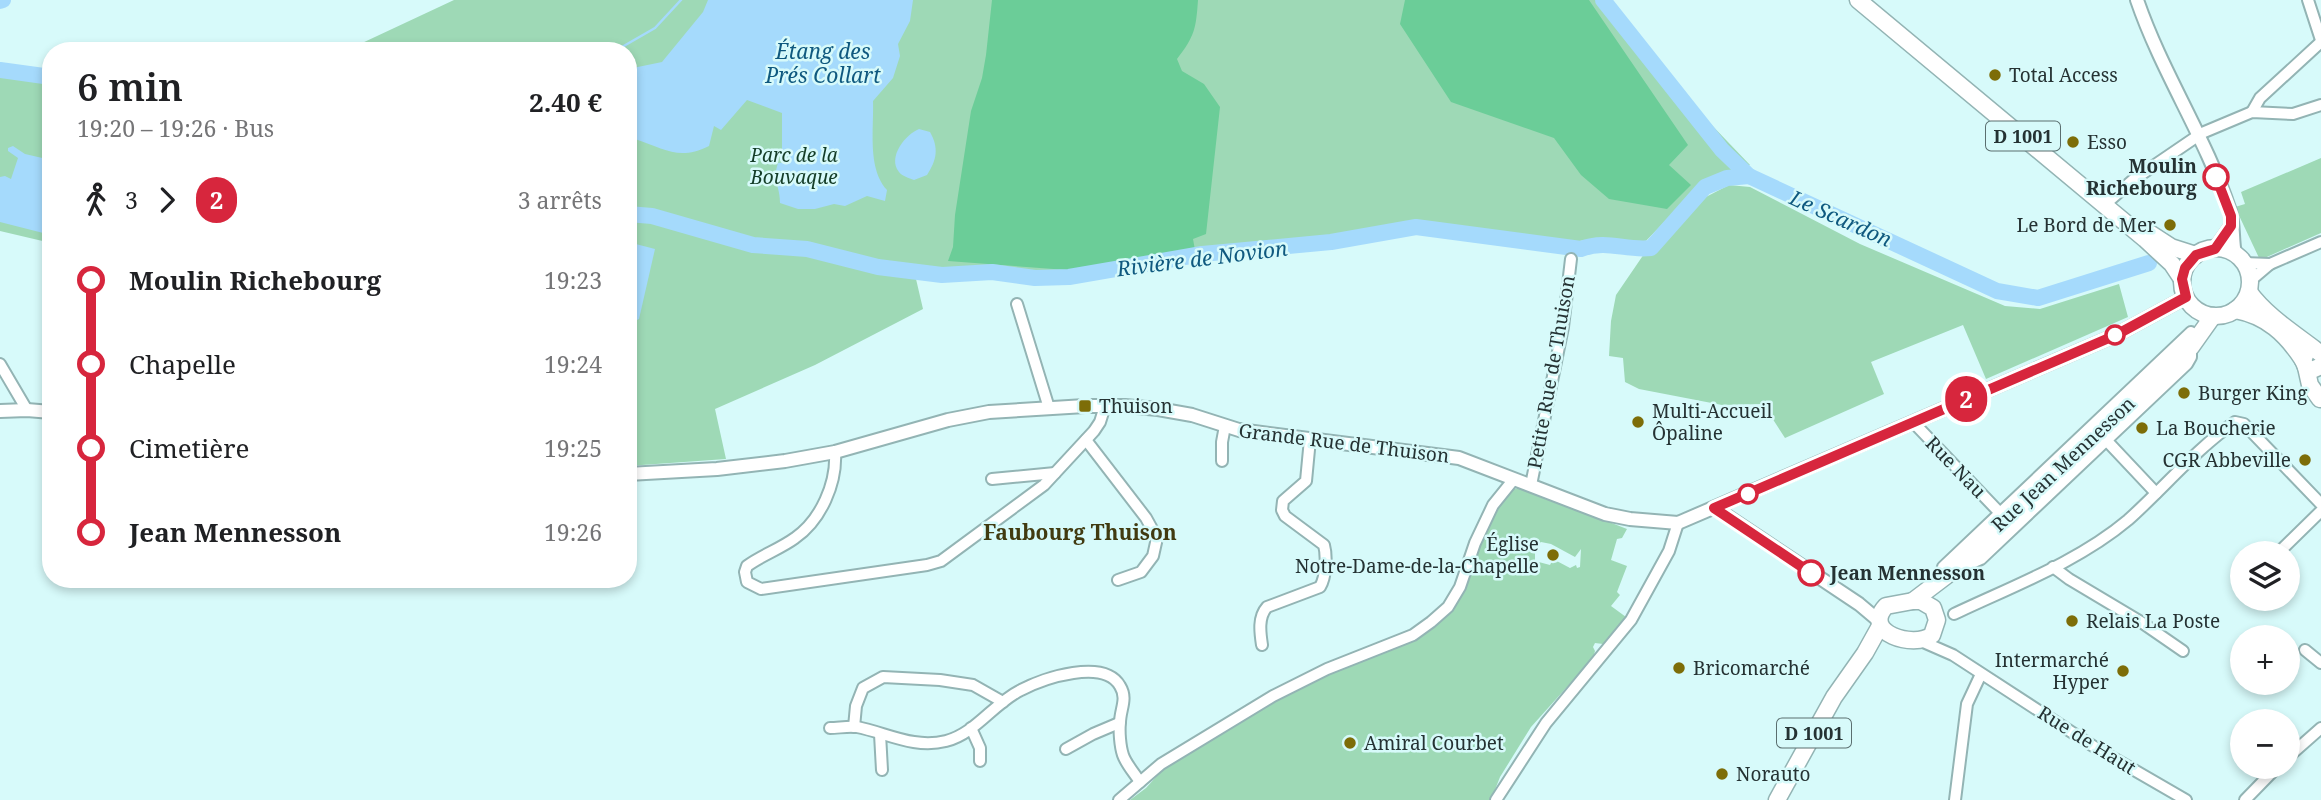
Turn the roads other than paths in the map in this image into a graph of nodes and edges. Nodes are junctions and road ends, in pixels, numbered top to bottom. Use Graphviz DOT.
graph roads {
  1 [pos="1858,0"];
  2 [pos="1870,0"];
  3 [pos="2137,0"];
  4 [pos="2308,0"];
  5 [pos="2321,41"];
  6 [pos="2321,105"];
  7 [pos="2252,112"];
  8 [pos="2199,135"];
  9 [pos="2110,200"];
  10 [pos="2231,226"];
  11 [pos="2321,242"];
  12 [pos="2215,249"];
  13 [pos="2196,255"];
  14 [pos="2240,258"];
  15 [pos="1571,259"];
  16 [pos="2270,264"];
  17 [pos="2182,279"];
  18 [pos="2250,286"];
  19 [pos="2189,302"];
  20 [pos="1017,304"];
  21 [pos="2235,310"];
  22 [pos="2213,316"];
  23 [pos="2188,344"];
  24 [pos="2316,362"];
  25 [pos="0,364"];
  26 [pos="2320,400"];
  27 [pos="1105,406"];
  28 [pos="1049,408"];
  29 [pos="27,410"];
  30 [pos="0,411"];
  31 [pos="42,411"];
  32 [pos="1913,422"];
  33 [pos="1225,426"];
  34 [pos="1310,439"];
  35 [pos="1086,440"];
  36 [pos="2107,441"];
  37 [pos="835,452"];
  38 [pos="1222,461"];
  39 [pos="637,473"];
  40 [pos="1055,473"];
  41 [pos="992,479"];
  42 [pos="1514,479"];
  43 [pos="1531,485"];
  44 [pos="2156,493"];
  45 [pos="2321,504"];
  46 [pos="1714,508"];
  47 [pos="2321,511"];
  48 [pos="1999,512"];
  49 [pos="1678,523"];
  50 [pos="2290,541"];
  51 [pos="1960,562"];
  52 [pos="2053,567"];
  53 [pos="1943,578"];
  54 [pos="1118,580"];
  55 [pos="1913,601"];
  56 [pos="1933,608"];
  57 [pos="1954,614"];
  58 [pos="1884,622"];
  59 [pos="1936,628"];
  60 [pos="1921,641"];
  61 [pos="1262,645"];
  62 [pos="2305,650"];
  63 [pos="2183,651"];
  64 [pos="1953,655"];
  65 [pos="2321,663"];
  66 [pos="1981,674"];
  67 [pos="1003,702"];
  68 [pos="1119,723"];
  69 [pos="854,727"];
  70 [pos="830,728"];
  71 [pos="971,728"];
  72 [pos="2321,728"];
  73 [pos="880,734"];
  74 [pos="2300,747"];
  75 [pos="1066,749"];
  76 [pos="979,761"];
  77 [pos="882,770"];
  78 [pos="2265,779"];
  79 [pos="1140,782"];
  80 [pos="1119,800"];
  81 [pos="1496,800"];
  82 [pos="1777,800"];
  83 [pos="1955,800"];
  84 [pos="2186,800"];
  85 [pos="2245,800"];
  1 -- 17 [label="main road, D 1001"];
  2 -- 9 [label="main road, D 1001"];
  3 -- 8 [label="street"];
  4 -- 5 [label="street"];
  5 -- 7 [label="street"];
  6 -- 7 [label="street"];
  7 -- 8 [label="street"];
  8 -- 9 [label="street"];
  8 -- 10 [label="street"];
  9 -- 13 [label="main road, D 1001"];
  10 -- 12 [label="street"];
  10 -- 14 [label="street"];
  11 -- 16 [label="street"];
  12 -- 13 [label="main road"];
  12 -- 14 [label="main road"];
  13 -- 17 [label="main road"];
  14 -- 16 [label="street"];
  14 -- 18 [label="main road"];
  15 -- 43 [label="street, Petite Rue de Thuison"];
  16 -- 18 [label="street"];
  17 -- 19 [label="main road"];
  18 -- 21 [label="main road"];
  18 -- 24 [label="main road"];
  19 -- 22 [label="main road"];
  19 -- 23 [label="main road"];
  19 -- 32 [label="street, Grande Rue de Thuison"];
  20 -- 28 [label="street"];
  21 -- 22 [label="main road"];
  21 -- 24 [label="main road"];
  22 -- 23 [label="main road, Rue Jean Mennesson"];
  23 -- 36 [label="street"];
  23 -- 48 [label="street"];
  23 -- 51 [label="main road, Rue Jean Mennesson"];
  24 -- 26 [label="main road"];
  25 -- 29 [label="street"];
  27 -- 28 [label="street, Grande Rue de Thuison"];
  27 -- 33 [label="street, Grande Rue de Thuison"];
  27 -- 35 [label="street"];
  28 -- 37 [label="street, Grande Rue de Thuison"];
  29 -- 30 [label="street"];
  29 -- 31 [label="street"];
  32 -- 46 [label="street, Grande Rue de Thuison"];
  32 -- 48 [label="street, Rue Nau"];
  33 -- 34 [label="street, Grande Rue de Thuison"];
  33 -- 38 [label="street"];
  34 -- 42 [label="street, Grande Rue de Thuison"];
  34 -- 61 [label="street"];
  35 -- 40 [label="street"];
  35 -- 54 [label="street"];
  36 -- 44 [label="street"];
  36 -- 51 [label="street"];
  37 -- 39 [label="street, Grande Rue de Thuison"];
  37 -- 40 [label="street"];
  40 -- 41 [label="street"];
  42 -- 43 [label="street, Grande Rue de Thuison"];
  42 -- 79 [label="street"];
  43 -- 49 [label="street, Grande Rue de Thuison"];
  44 -- 45 [label="street"];
  44 -- 52 [label="street"];
  46 -- 49 [label="street, Grande Rue de Thuison"];
  46 -- 58 [label="street"];
  47 -- 50 [label="street"];
  48 -- 53 [label="street"];
  49 -- 81 [label="street"];
  51 -- 53 [label="main road, Rue Jean Mennesson"];
  52 -- 57 [label="street"];
  52 -- 63 [label="street"];
  53 -- 55 [label="main road, Rue Jean Mennesson"];
  53 -- 56 [label="main road, Rue Jean Mennesson"];
  55 -- 56 [label="main road"];
  55 -- 58 [label="main road"];
  56 -- 59 [label="main road"];
  58 -- 60 [label="main road"];
  58 -- 82 [label="main road, D 1001"];
  59 -- 60 [label="main road"];
  59 -- 64 [label="street, Rue de Haut"];
  60 -- 64 [label="street, Rue de Haut"];
  62 -- 65 [label="street"];
  64 -- 66 [label="street, Rue de Haut"];
  66 -- 83 [label="street"];
  66 -- 84 [label="street, Rue de Haut"];
  67 -- 68 [label="street"];
  67 -- 69 [label="street"];
  67 -- 71 [label="street"];
  68 -- 75 [label="street"];
  68 -- 79 [label="street"];
  69 -- 70 [label="street"];
  69 -- 73 [label="street"];
  71 -- 73 [label="street"];
  71 -- 76 [label="street"];
  72 -- 74 [label="street"];
  73 -- 77 [label="street"];
  78 -- 85 [label="street"];
  79 -- 80 [label="street"];
}
